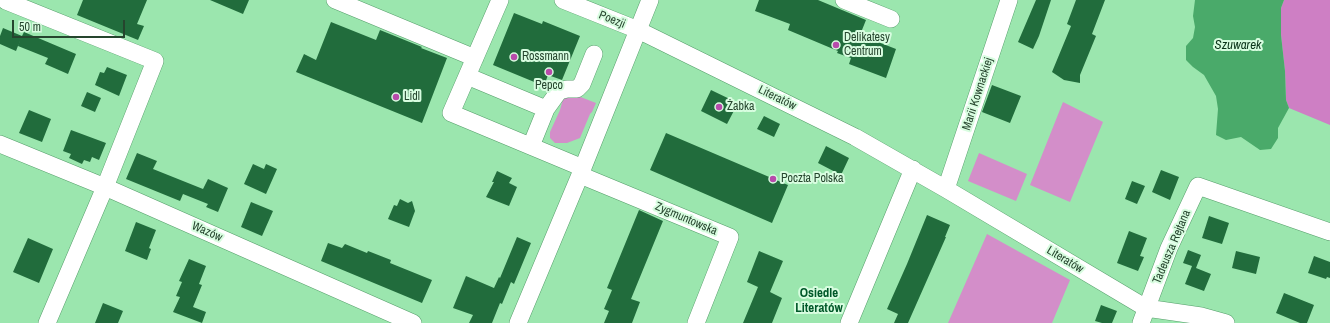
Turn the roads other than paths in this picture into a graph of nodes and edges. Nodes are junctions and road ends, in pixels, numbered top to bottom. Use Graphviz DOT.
graph roads {
  1 [pos="336,0"];
  2 [pos="500,0"];
  3 [pos="563,0"];
  4 [pos="650,0"];
  5 [pos="1009,0"];
  6 [pos="6,1"];
  7 [pos="850,1"];
  8 [pos="891,19"];
  9 [pos="638,30"];
  10 [pos="594,54"];
  11 [pos="474,58"];
  12 [pos="467,76"];
  13 [pos="546,110"];
  14 [pos="0,144"];
  15 [pos="531,146"];
  16 [pos="913,169"];
  17 [pos="582,172"];
  18 [pos="104,187"];
  19 [pos="946,189"];
  20 [pos="1330,232"];
  21 [pos="1143,316"];
  22 [pos="47,323"];
  23 [pos="413,323"];
  24 [pos="518,323"];
  25 [pos="696,323"];
  26 [pos="849,323"];
  27 [pos="1226,323"];
  1 -- 11 [label="street"];
  2 -- 11 [label="street"];
  3 -- 9 [label="street, Poezji"];
  4 -- 9 [label="street"];
  5 -- 19 [label="street, Marii Kownackiej"];
  6 -- 18 [label="street"];
  7 -- 8 [label="street"];
  9 -- 16 [label="street, Literatów"];
  9 -- 17 [label="street"];
  10 -- 13 [label="street"];
  11 -- 12 [label="street"];
  12 -- 13 [label="street"];
  12 -- 15 [label="street"];
  13 -- 15 [label="street"];
  14 -- 18 [label="street, Wazów"];
  15 -- 17 [label="street"];
  16 -- 19 [label="street, Literatów"];
  16 -- 26 [label="street"];
  17 -- 24 [label="street"];
  17 -- 25 [label="street, Zygmuntowska"];
  18 -- 22 [label="street"];
  18 -- 23 [label="street, Wazów"];
  19 -- 21 [label="street, Literatów"];
  20 -- 21 [label="street, Tadeusza Rejtana"];
  21 -- 27 [label="street, Literatów"];
}
